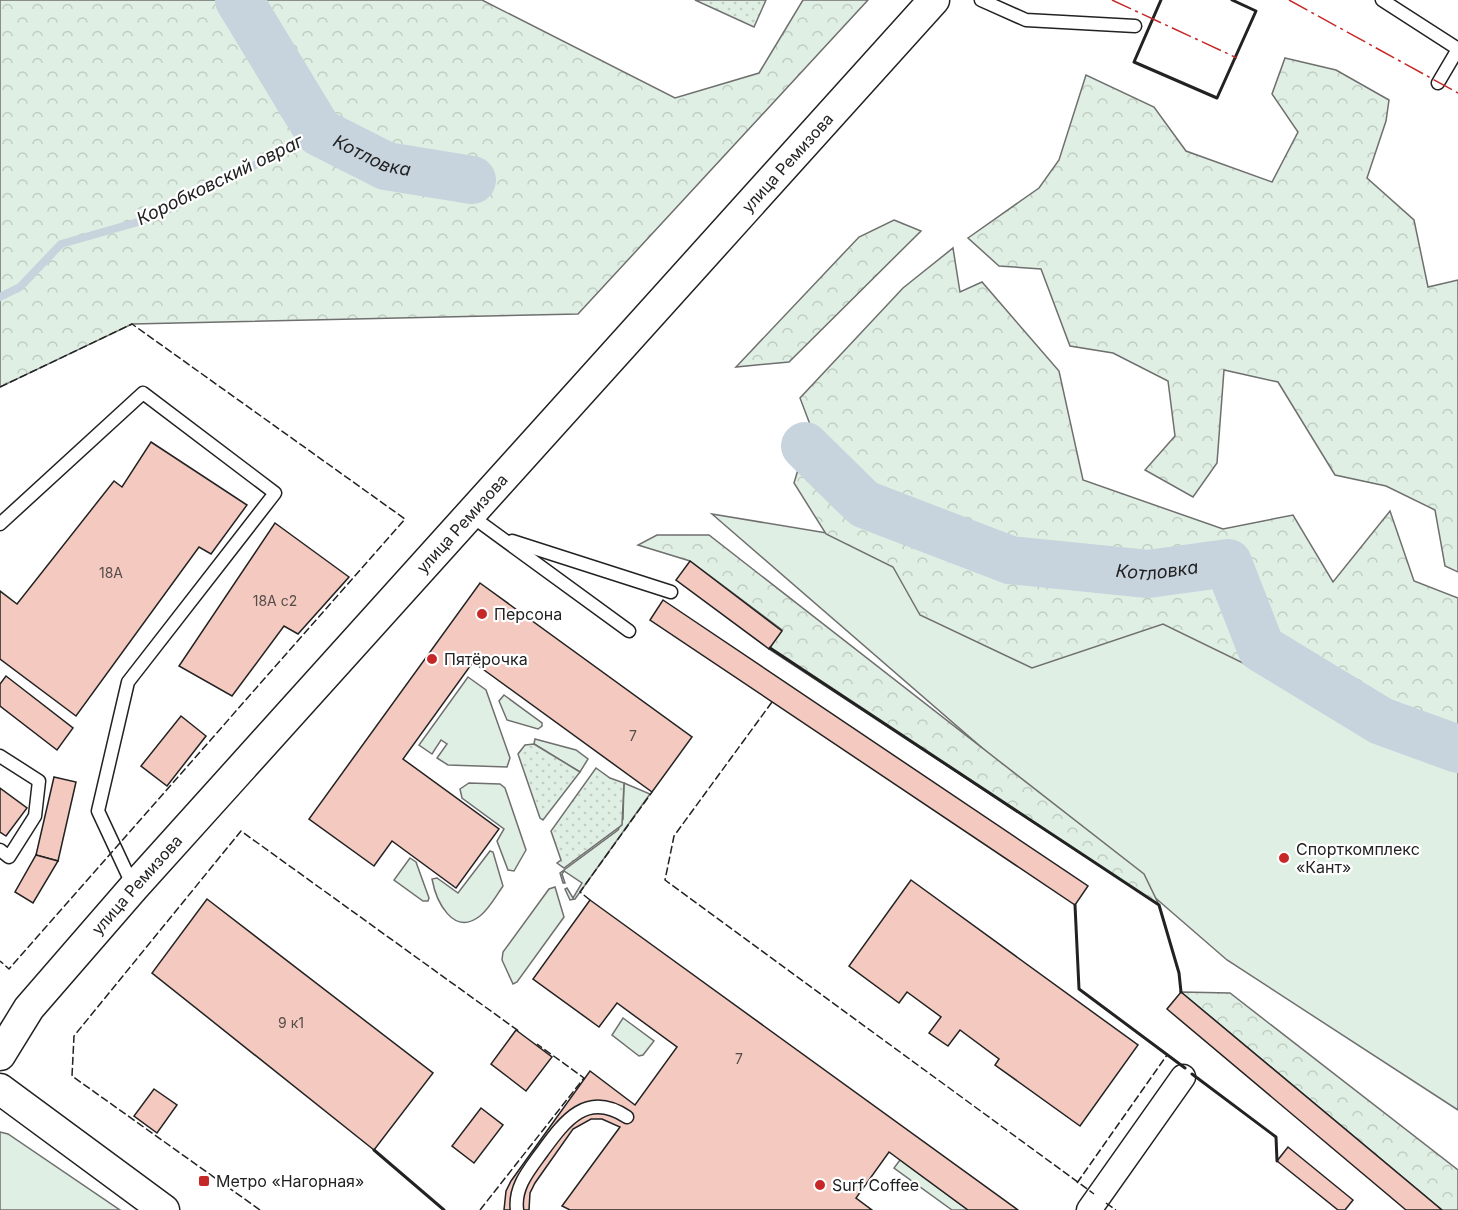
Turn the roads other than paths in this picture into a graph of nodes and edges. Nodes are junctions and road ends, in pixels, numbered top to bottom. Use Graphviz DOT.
graph roads {
  1 [pos="934,0"];
  2 [pos="981,0"];
  3 [pos="1382,0"];
  4 [pos="1135,26"];
  5 [pos="1458,49"];
  6 [pos="1438,83"];
  7 [pos="470,515"];
  8 [pos="0,524"];
  9 [pos="502,538"];
  10 [pos="671,592"];
  11 [pos="629,631"];
  12 [pos="0,756"];
  13 [pos="0,850"];
  14 [pos="134,887"];
  15 [pos="4,1038"];
  16 [pos="1183,1077"];
  17 [pos="0,1089"];
  18 [pos="627,1117"];
  19 [pos="164,1210"];
  20 [pos="517,1210"];
  21 [pos="1089,1210"];
  1 -- 7 [label="street, улица Ремизова"];
  2 -- 4 [label="lane"];
  3 -- 5 [label="lane"];
  5 -- 6 [label="lane"];
  7 -- 9 [label="lane"];
  7 -- 14 [label="street, улица Ремизова"];
  8 -- 14 [label="lane"];
  9 -- 10 [label="lane"];
  9 -- 11 [label="lane"];
  12 -- 13 [label="lane"];
  14 -- 15 [label="street, улица Ремизова"];
  16 -- 21 [label="street"];
  17 -- 19 [label="street"];
  18 -- 20 [label="lane"];
}
